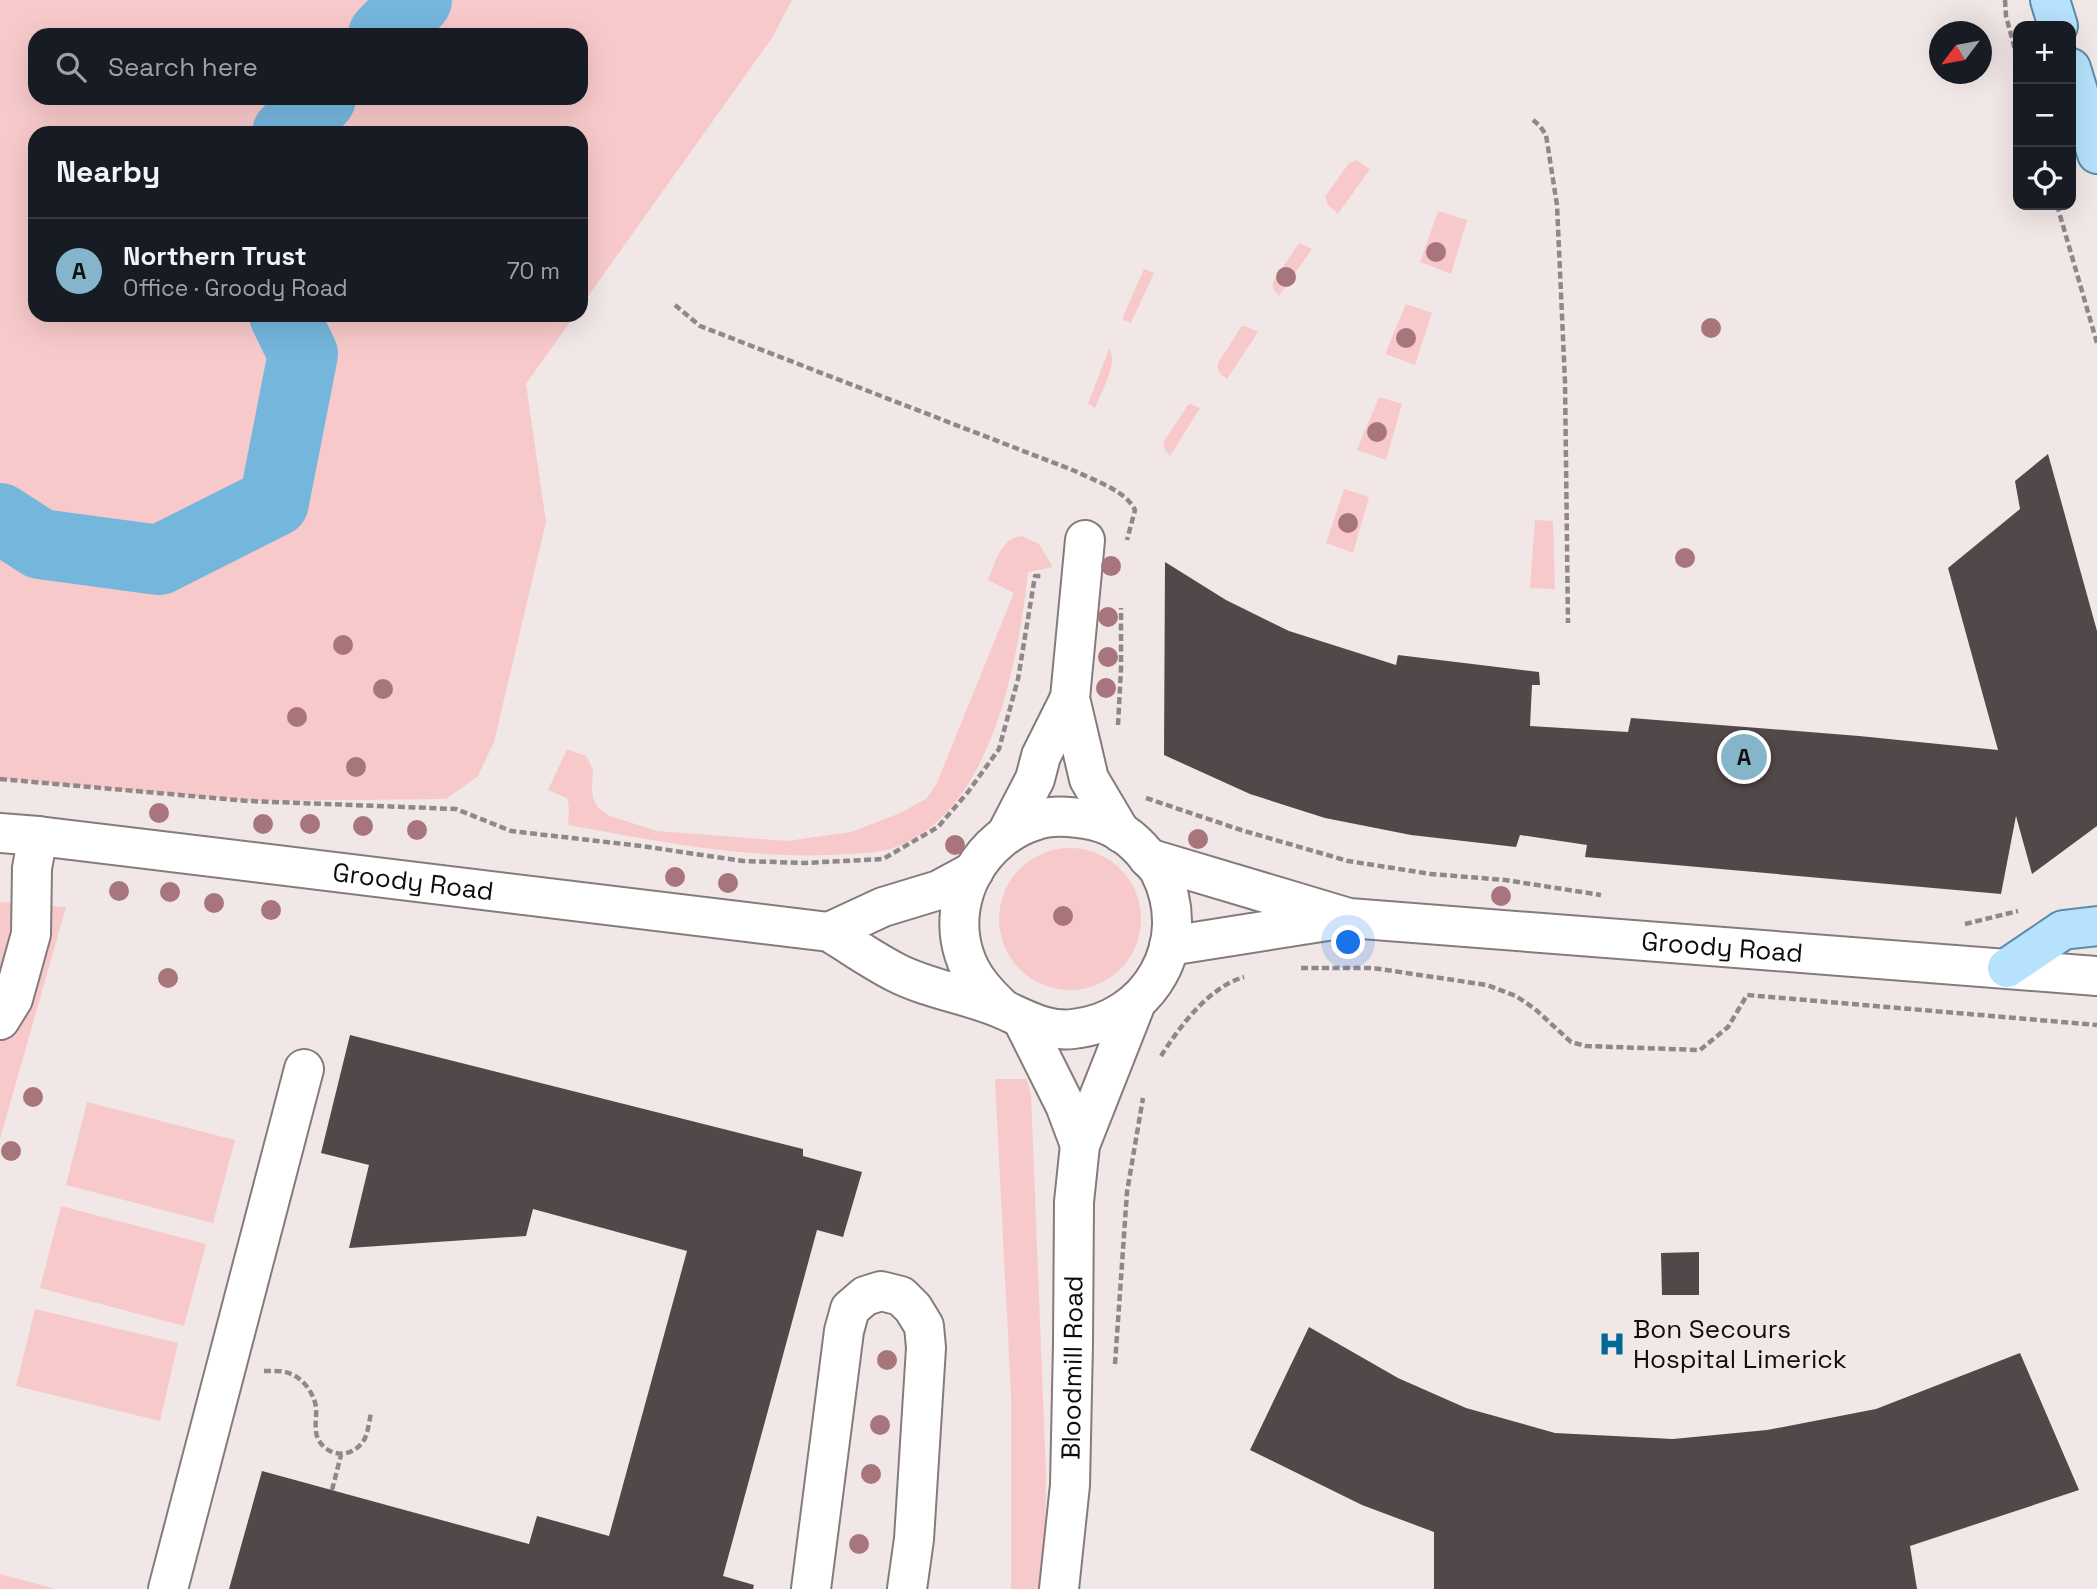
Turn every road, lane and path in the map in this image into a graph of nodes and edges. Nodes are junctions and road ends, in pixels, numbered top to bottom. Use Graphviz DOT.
graph roads {
  1 [pos="2004,0"];
  2 [pos="2050,0"];
  3 [pos="2056,21"];
  4 [pos="2013,42"];
  5 [pos="2076,84"];
  6 [pos="1533,120"];
  7 [pos="2097,153"];
  8 [pos="2058,210"];
  9 [pos="676,305"];
  10 [pos="2097,343"];
  11 [pos="1085,540"];
  12 [pos="1125,550"];
  13 [pos="1121,595"];
  14 [pos="1568,623"];
  15 [pos="1070,698"];
  16 [pos="1118,730"];
  17 [pos="999,749"];
  18 [pos="0,779"];
  19 [pos="1138,795"];
  20 [pos="0,833"];
  21 [pos="1007,833"];
  22 [pos="38,836"];
  23 [pos="1135,846"];
  24 [pos="974,870"];
  25 [pos="1606,895"];
  26 [pos="2023,910"];
  27 [pos="1349,918"];
  28 [pos="1958,926"];
  29 [pos="2097,926"];
  30 [pos="829,932"];
  31 [pos="1169,946"];
  32 [pos="2007,968"];
  33 [pos="1421,974"];
  34 [pos="2097,976"];
  35 [pos="1136,1003"];
  36 [pos="1013,1014"];
  37 [pos="0,1020"];
  38 [pos="2097,1025"];
  39 [pos="304,1069"];
  40 [pos="1145,1090"];
  41 [pos="1080,1145"];
  42 [pos="236,1325"];
  43 [pos="1115,1369"];
  44 [pos="371,1413"];
  45 [pos="341,1455"];
  46 [pos="332,1490"];
  47 [pos="168,1589"];
  48 [pos="811,1589"];
  49 [pos="907,1589"];
  50 [pos="1059,1589"];
  1 -- 4 [label="path"];
  2 -- 3 [label="main road"];
  5 -- 7 [label="main road"];
  6 -- 14 [label="path"];
  8 -- 10 [label="path"];
  9 -- 12 [label="path"];
  11 -- 15 [label="street"];
  13 -- 16 [label="path"];
  15 -- 21 [label="street"];
  15 -- 23 [label="street"];
  17 -- 18 [label="path"];
  19 -- 25 [label="path"];
  20 -- 22 [label="street, Groody Road"];
  21 -- 23 [label="street"];
  21 -- 24 [label="street"];
  22 -- 30 [label="street, Groody Road"];
  22 -- 37 [label="street"];
  23 -- 27 [label="street"];
  23 -- 31 [label="street"];
  24 -- 30 [label="street"];
  24 -- 36 [label="street"];
  26 -- 28 [label="path"];
  27 -- 31 [label="street"];
  27 -- 32 [label="street, Groody Road"];
  29 -- 32 [label="main road"];
  30 -- 36 [label="street"];
  31 -- 35 [label="street"];
  32 -- 34 [label="street, Groody Road"];
  33 -- 38 [label="path"];
  35 -- 36 [label="street"];
  35 -- 41 [label="street"];
  36 -- 41 [label="street"];
  39 -- 42 [label="street"];
  40 -- 43 [label="path"];
  41 -- 50 [label="street, Bloodmill Road"];
  42 -- 45 [label="path"];
  42 -- 47 [label="street"];
  44 -- 45 [label="path"];
  45 -- 46 [label="path"];
  48 -- 49 [label="street"];
}
